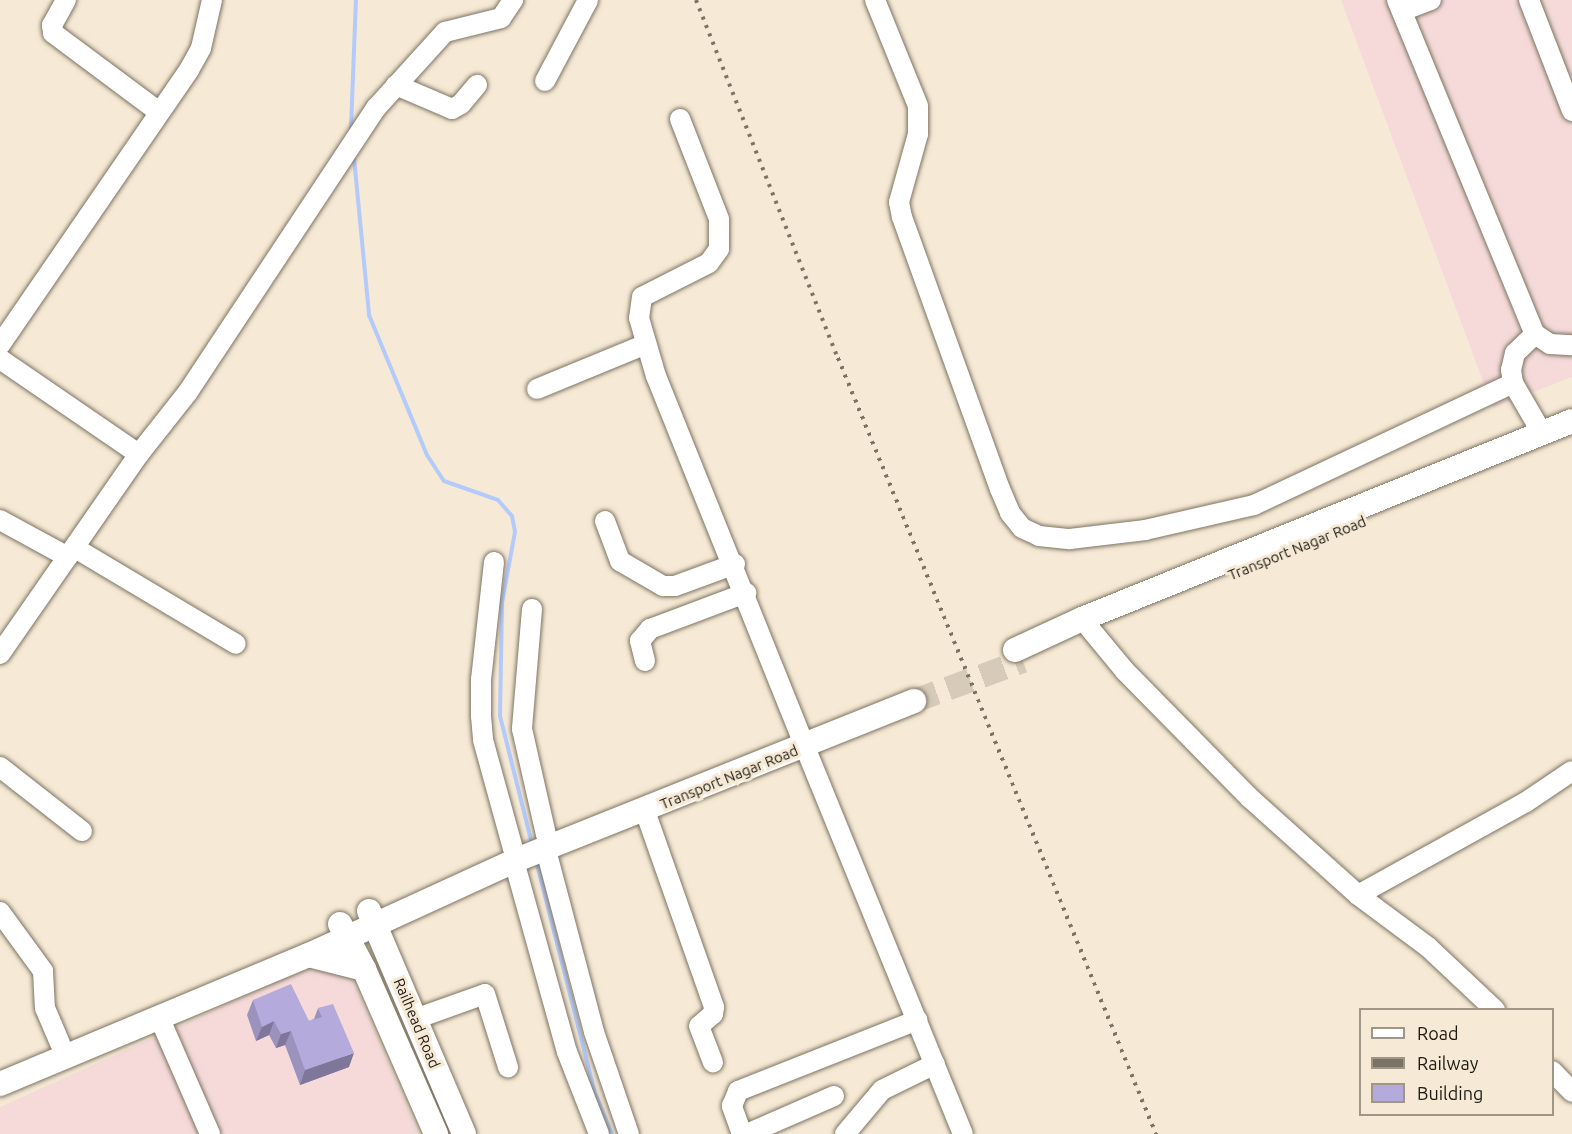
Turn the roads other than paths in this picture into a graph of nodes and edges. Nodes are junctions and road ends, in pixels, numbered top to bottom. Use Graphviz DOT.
graph roads {
  1 [pos="66,0"];
  2 [pos="212,0"];
  3 [pos="513,0"];
  4 [pos="588,0"];
  5 [pos="875,0"];
  6 [pos="1431,0"];
  7 [pos="1529,0"];
  8 [pos="1400,6"];
  9 [pos="545,81"];
  10 [pos="396,85"];
  11 [pos="477,85"];
  12 [pos="1572,111"];
  13 [pos="159,112"];
  14 [pos="680,119"];
  15 [pos="1535,334"];
  16 [pos="646,344"];
  17 [pos="0,345"];
  18 [pos="1572,345"];
  19 [pos="0,359"];
  20 [pos="1513,383"];
  21 [pos="537,389"];
  22 [pos="1572,421"];
  23 [pos="1542,433"];
  24 [pos="1572,439"];
  25 [pos="139,454"];
  26 [pos="0,520"];
  27 [pos="604,521"];
  28 [pos="71,552"];
  29 [pos="494,562"];
  30 [pos="735,564"];
  31 [pos="746,593"];
  32 [pos="532,609"];
  33 [pos="1086,625"];
  34 [pos="236,644"];
  35 [pos="0,654"];
  36 [pos="1019,655"];
  37 [pos="645,661"];
  38 [pos="913,696"];
  39 [pos="803,742"];
  40 [pos="0,767"];
  41 [pos="1572,771"];
  42 [pos="645,811"];
  43 [pos="82,831"];
  44 [pos="530,849"];
  45 [pos="1358,895"];
  46 [pos="0,912"];
  47 [pos="399,914"];
  48 [pos="372,918"];
  49 [pos="344,930"];
  50 [pos="387,954"];
  51 [pos="309,955"];
  52 [pos="364,969"];
  53 [pos="1493,1008"];
  54 [pos="159,1017"];
  55 [pos="415,1019"];
  56 [pos="917,1020"];
  57 [pos="68,1048"];
  58 [pos="713,1062"];
  59 [pos="935,1064"];
  60 [pos="508,1067"];
  61 [pos="0,1069"];
  62 [pos="1554,1073"];
  63 [pos="0,1083"];
  64 [pos="1572,1092"];
  65 [pos="834,1096"];
  66 [pos="210,1134"];
  67 [pos="436,1134"];
  68 [pos="464,1134"];
  69 [pos="599,1134"];
  70 [pos="629,1134"];
  71 [pos="742,1134"];
  72 [pos="747,1134"];
  73 [pos="845,1134"];
  74 [pos="963,1134"];
  1 -- 13 [label="street"];
  2 -- 13 [label="street"];
  3 -- 10 [label="street"];
  4 -- 9 [label="street"];
  5 -- 20 [label="street"];
  6 -- 8 [label="street"];
  7 -- 12 [label="street"];
  8 -- 15 [label="street"];
  10 -- 11 [label="street"];
  10 -- 25 [label="street"];
  13 -- 17 [label="street"];
  14 -- 16 [label="street"];
  15 -- 18 [label="street"];
  15 -- 20 [label="street"];
  16 -- 21 [label="street"];
  16 -- 30 [label="street"];
  19 -- 25 [label="street"];
  20 -- 23 [label="street"];
  22 -- 23 [label="main road, Transport Nagar Road"];
  23 -- 33 [label="main road, Transport Nagar Road"];
  24 -- 33 [label="main road, Transport Nagar Road"];
  25 -- 28 [label="street"];
  26 -- 28 [label="street"];
  27 -- 30 [label="street"];
  28 -- 34 [label="street"];
  28 -- 35 [label="street"];
  29 -- 44 [label="street"];
  30 -- 31 [label="street"];
  31 -- 37 [label="street"];
  31 -- 39 [label="street"];
  32 -- 44 [label="street"];
  33 -- 36 [label="main road, Transport Nagar Road"];
  33 -- 45 [label="street"];
  38 -- 39 [label="main road, Transport Nagar Road"];
  39 -- 42 [label="main road, Transport Nagar Road"];
  39 -- 44 [label="main road"];
  39 -- 56 [label="street"];
  40 -- 43 [label="street"];
  41 -- 45 [label="street"];
  42 -- 44 [label="main road, Transport Nagar Road"];
  42 -- 58 [label="street"];
  44 -- 47 [label="main road"];
  44 -- 48 [label="main road"];
  44 -- 69 [label="street"];
  44 -- 70 [label="street"];
  45 -- 53 [label="street"];
  46 -- 57 [label="street"];
  47 -- 48 [label="main road"];
  47 -- 50 [label="main road"];
  48 -- 49 [label="main road"];
  48 -- 50 [label="main road, Railhead Road"];
  49 -- 51 [label="main road"];
  49 -- 52 [label="main road, Railhead Road"];
  49 -- 57 [label="main road"];
  50 -- 55 [label="main road, Railhead Road"];
  51 -- 52 [label="main road"];
  51 -- 54 [label="main road"];
  52 -- 67 [label="main road, Railhead Road"];
  54 -- 57 [label="main road"];
  54 -- 66 [label="street"];
  55 -- 60 [label="street"];
  55 -- 68 [label="main road, Railhead Road"];
  56 -- 59 [label="street"];
  56 -- 71 [label="street"];
  57 -- 61 [label="main road"];
  57 -- 63 [label="main road"];
  59 -- 73 [label="street"];
  59 -- 74 [label="street"];
  62 -- 64 [label="street"];
  65 -- 72 [label="street"];
}
